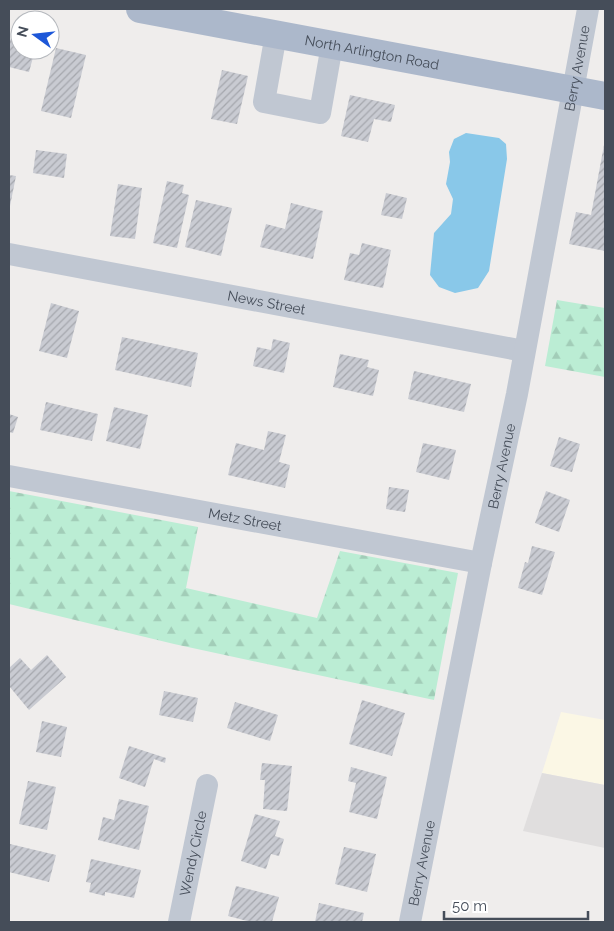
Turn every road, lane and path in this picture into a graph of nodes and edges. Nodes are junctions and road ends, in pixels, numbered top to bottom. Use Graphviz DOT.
graph roads {
  1 [pos="140,9"];
  2 [pos="588,9"];
  3 [pos="276,34"];
  4 [pos="332,45"];
  5 [pos="573,90"];
  6 [pos="605,96"];
  7 [pos="9,254"];
  8 [pos="524,351"];
  9 [pos="9,476"];
  10 [pos="481,563"];
  11 [pos="207,785"];
  12 [pos="179,922"];
  13 [pos="410,922"];
  1 -- 3 [label="main road, North Arlington Road"];
  2 -- 5 [label="street, Berry Avenue"];
  3 -- 4 [label="main road, North Arlington Road"];
  3 -- 4 [label="street"];
  4 -- 5 [label="main road, North Arlington Road"];
  5 -- 6 [label="main road, North Arlington Road"];
  5 -- 8 [label="street, Berry Avenue"];
  7 -- 8 [label="street, News Street"];
  8 -- 10 [label="street, Berry Avenue"];
  9 -- 10 [label="street, Metz Street"];
  10 -- 13 [label="street, Berry Avenue"];
  11 -- 12 [label="street, Wendy Circle"];
}
